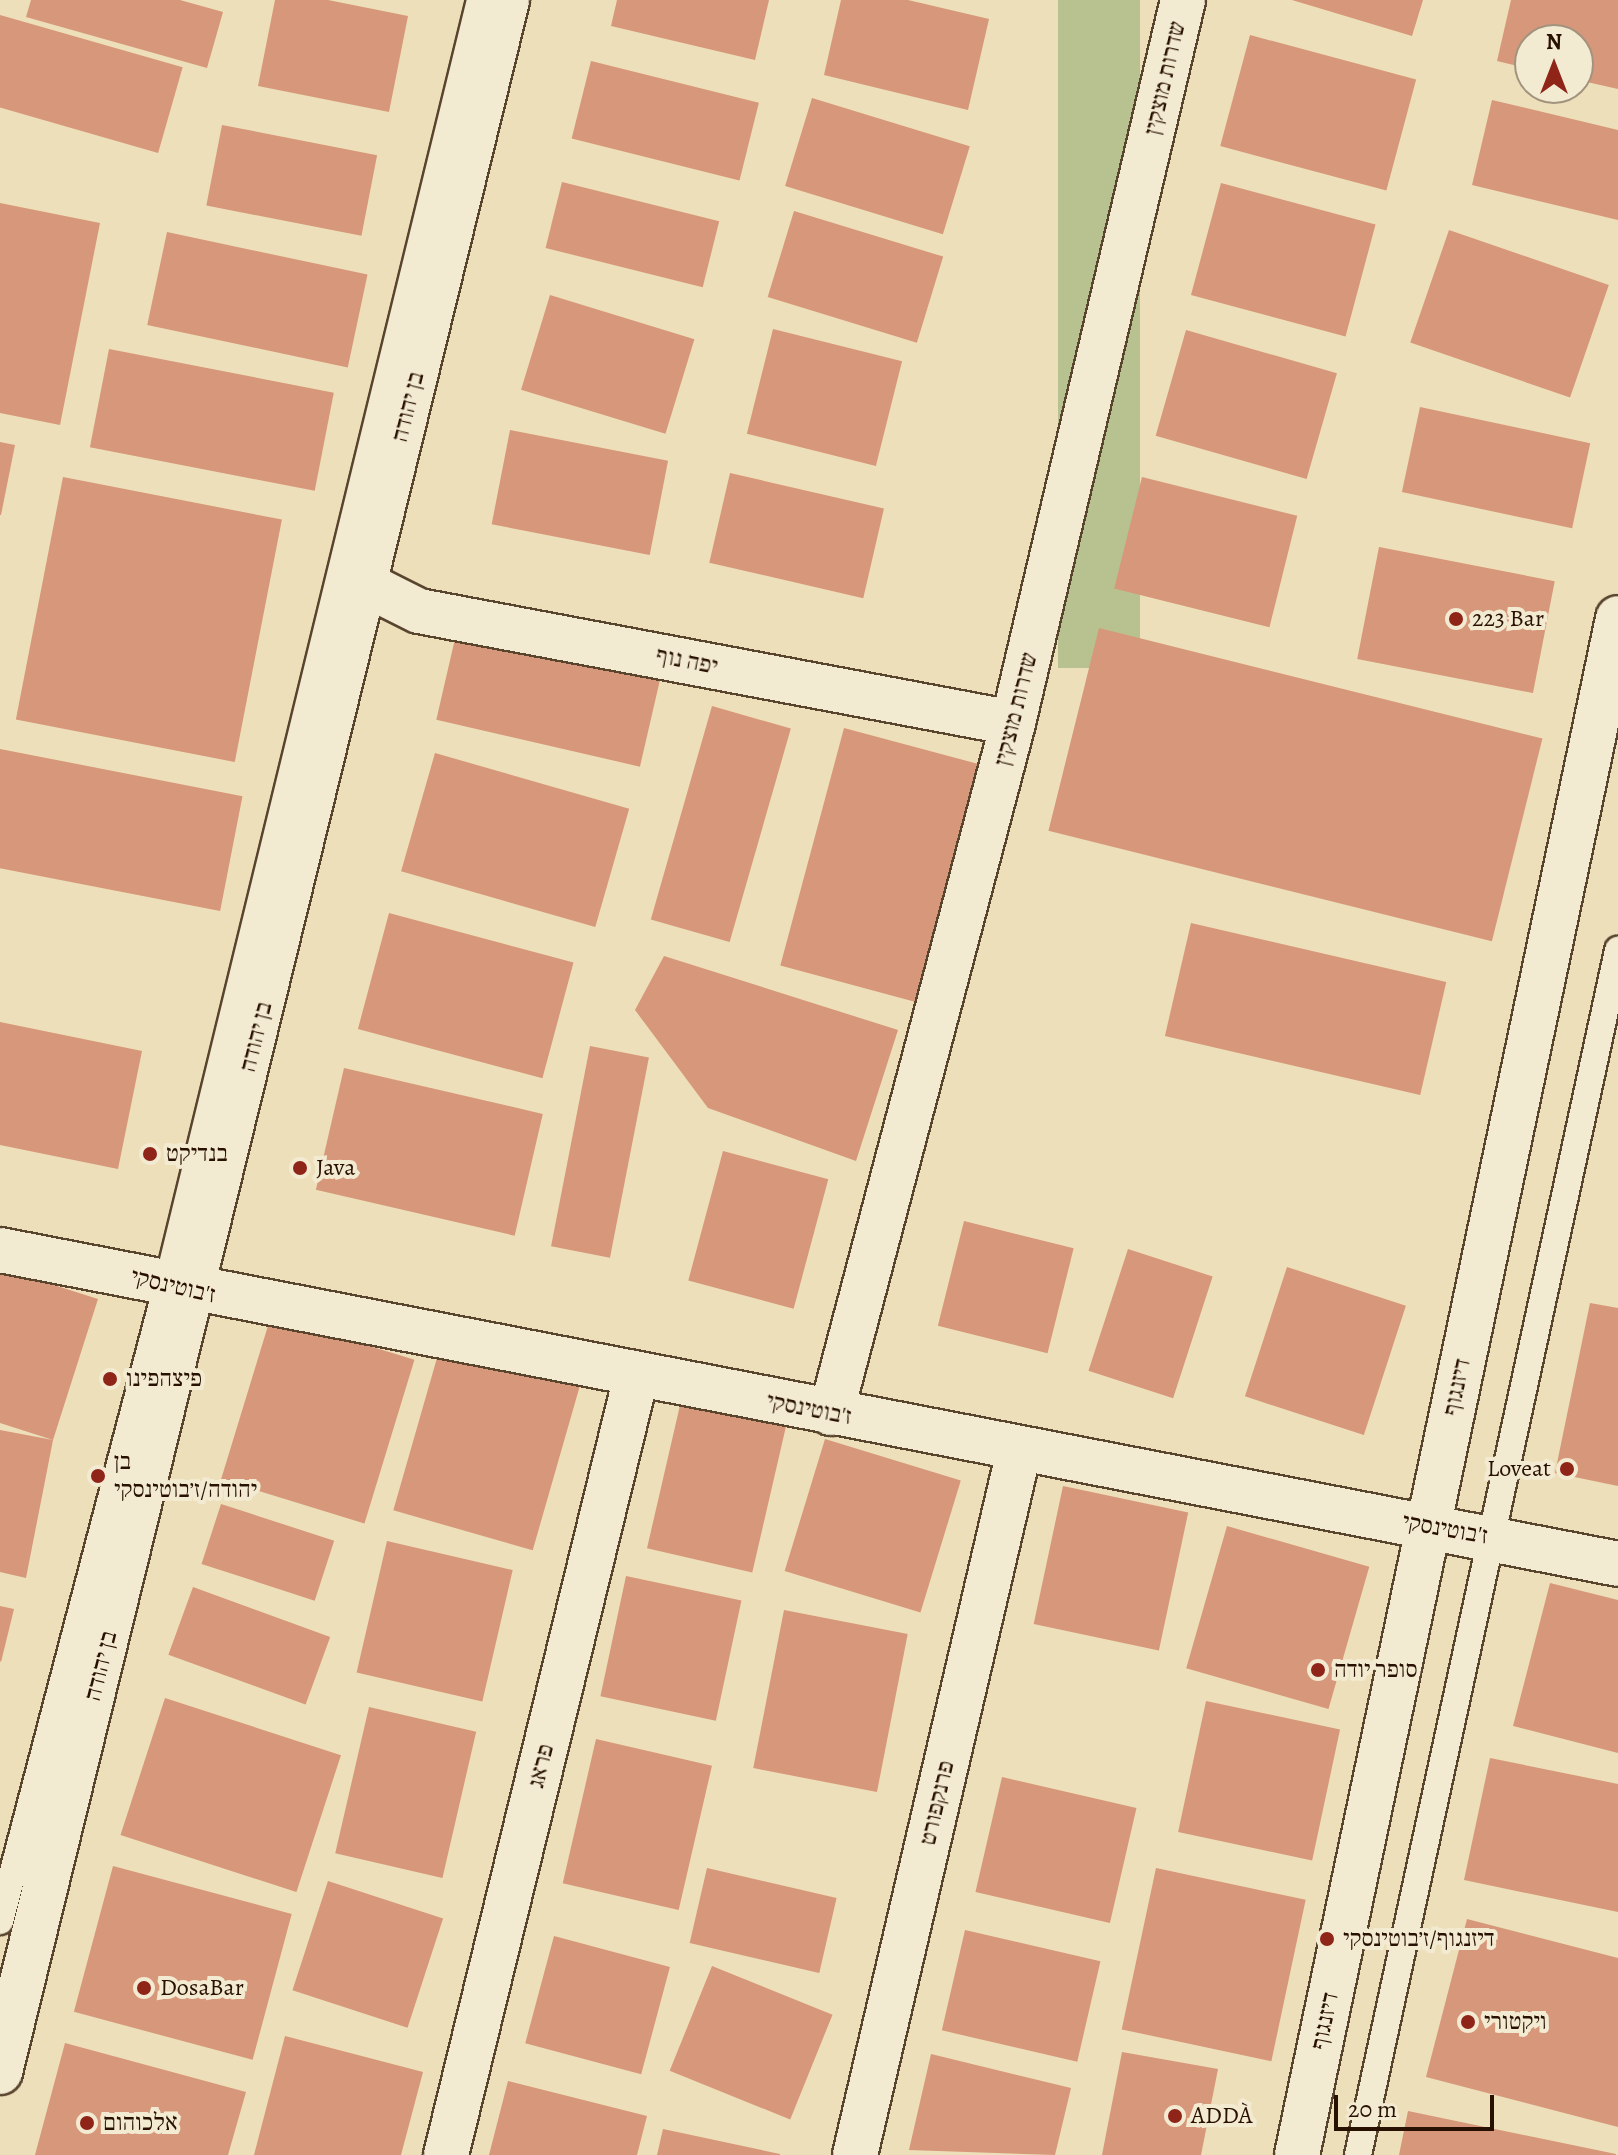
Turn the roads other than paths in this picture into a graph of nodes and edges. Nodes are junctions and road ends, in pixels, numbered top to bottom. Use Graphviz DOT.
graph roads {
  1 [pos="480,0"];
  2 [pos="507,0"];
  3 [pos="1183,0"];
  4 [pos="365,584"];
  5 [pos="1618,618"];
  6 [pos="1013,723"];
  7 [pos="1618,950"];
  8 [pos="0,1250"];
  9 [pos="181,1288"];
  10 [pos="636,1377"];
  11 [pos="831,1413"];
  12 [pos="1019,1451"];
  13 [pos="1428,1525"];
  14 [pos="1495,1538"];
  15 [pos="1618,1564"];
  16 [pos="0,1921"];
  17 [pos="0,2072"];
  18 [pos="446,2155"];
  19 [pos="855,2155"];
  20 [pos="1297,2155"];
  21 [pos="1358,2155"];
  1 -- 9 [label="lane, בן יהודה"];
  2 -- 4 [label="street, בן יהודה"];
  3 -- 6 [label="street, שדרות מוצקין"];
  4 -- 6 [label="street, יפה נוף"];
  4 -- 9 [label="street, בן יהודה"];
  5 -- 13 [label="street, דיזנגוף"];
  6 -- 11 [label="street, שדרות מוצקין"];
  7 -- 14 [label="lane"];
  8 -- 9 [label="street, ז'בוטינסקי"];
  9 -- 10 [label="street, ז'בוטינסקי"];
  9 -- 16 [label="lane, בן יהודה"];
  9 -- 17 [label="street, בן יהודה"];
  10 -- 11 [label="street, ז'בוטינסקי"];
  10 -- 18 [label="street, פראג"];
  11 -- 12 [label="street, ז'בוטינסקי"];
  12 -- 13 [label="street, ז'בוטינסקי"];
  12 -- 19 [label="street, פרנקפורט"];
  13 -- 14 [label="street, ז'בוטינסקי"];
  13 -- 20 [label="street, דיזנגוף"];
  14 -- 15 [label="street, ז'בוטינסקי"];
  14 -- 21 [label="lane"];
}
